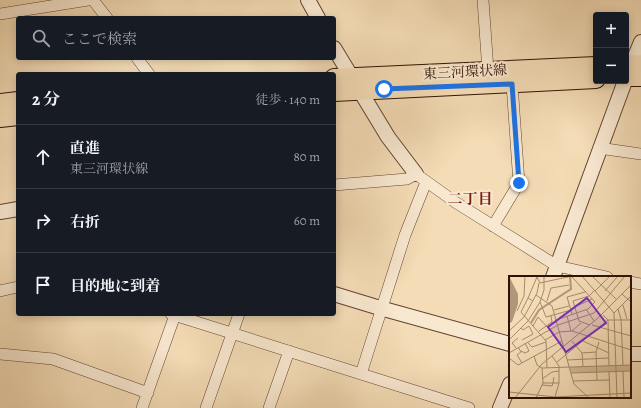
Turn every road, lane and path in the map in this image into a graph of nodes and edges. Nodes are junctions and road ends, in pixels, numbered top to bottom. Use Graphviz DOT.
graph roads {
  1 [pos="88,0"];
  2 [pos="93,0"];
  3 [pos="308,0"];
  4 [pos="483,0"];
  5 [pos="0,14"];
  6 [pos="105,16"];
  7 [pos="317,16"];
  8 [pos="641,42"];
  9 [pos="336,53"];
  10 [pos="138,60"];
  11 [pos="593,66"];
  12 [pos="488,71"];
  13 [pos="148,72"];
  14 [pos="630,73"];
  15 [pos="593,79"];
  16 [pos="348,82"];
  17 [pos="512,84"];
  18 [pos="336,91"];
  19 [pos="16,101"];
  20 [pos="0,103"];
  21 [pos="16,116"];
  22 [pos="0,118"];
  23 [pos="599,148"];
  24 [pos="641,154"];
  25 [pos="421,178"];
  26 [pos="336,185"];
  27 [pos="16,209"];
  28 [pos="0,212"];
  29 [pos="492,226"];
  30 [pos="555,272"];
  31 [pos="597,276"];
  32 [pos="631,282"];
  33 [pos="641,284"];
  34 [pos="16,288"];
  35 [pos="0,292"];
  36 [pos="336,295"];
  37 [pos="380,308"];
  38 [pos="173,316"];
  39 [pos="177,316"];
  40 [pos="238,316"];
  41 [pos="233,332"];
  42 [pos="509,344"];
  43 [pos="289,351"];
  44 [pos="0,354"];
  45 [pos="361,374"];
  46 [pos="509,386"];
  47 [pos="148,393"];
  48 [pos="142,408"];
  49 [pos="206,408"];
  50 [pos="269,408"];
  51 [pos="469,408"];
  52 [pos="500,408"];
  1 -- 5 [label="street"];
  2 -- 6 [label="street"];
  3 -- 7 [label="street"];
  4 -- 12 [label="street"];
  8 -- 14 [label="street"];
  9 -- 16 [label="street"];
  10 -- 13 [label="street"];
  11 -- 12 [label="main road, 東三河環状線"];
  12 -- 16 [label="main road, 東三河環状線"];
  14 -- 23 [label="street"];
  15 -- 17 [label="main road, 東三河環状線"];
  16 -- 17 [label="main road, 東三河環状線"];
  16 -- 18 [label="main road, 東三河環状線"];
  16 -- 25 [label="street"];
  17 -- 29 [label="street"];
  19 -- 20 [label="main road"];
  21 -- 22 [label="main road"];
  23 -- 24 [label="street"];
  23 -- 30 [label="street"];
  25 -- 26 [label="street"];
  25 -- 29 [label="street"];
  25 -- 37 [label="street"];
  27 -- 28 [label="street"];
  29 -- 30 [label="street"];
  30 -- 31 [label="street"];
  32 -- 33 [label="street"];
  34 -- 35 [label="street"];
  36 -- 37 [label="street"];
  37 -- 42 [label="street"];
  37 -- 45 [label="street"];
  38 -- 47 [label="street"];
  39 -- 41 [label="street"];
  40 -- 41 [label="street"];
  41 -- 43 [label="street"];
  41 -- 49 [label="street"];
  43 -- 45 [label="street"];
  43 -- 50 [label="street"];
  44 -- 47 [label="street"];
  45 -- 51 [label="street"];
  46 -- 52 [label="street"];
  47 -- 48 [label="street"];
}
